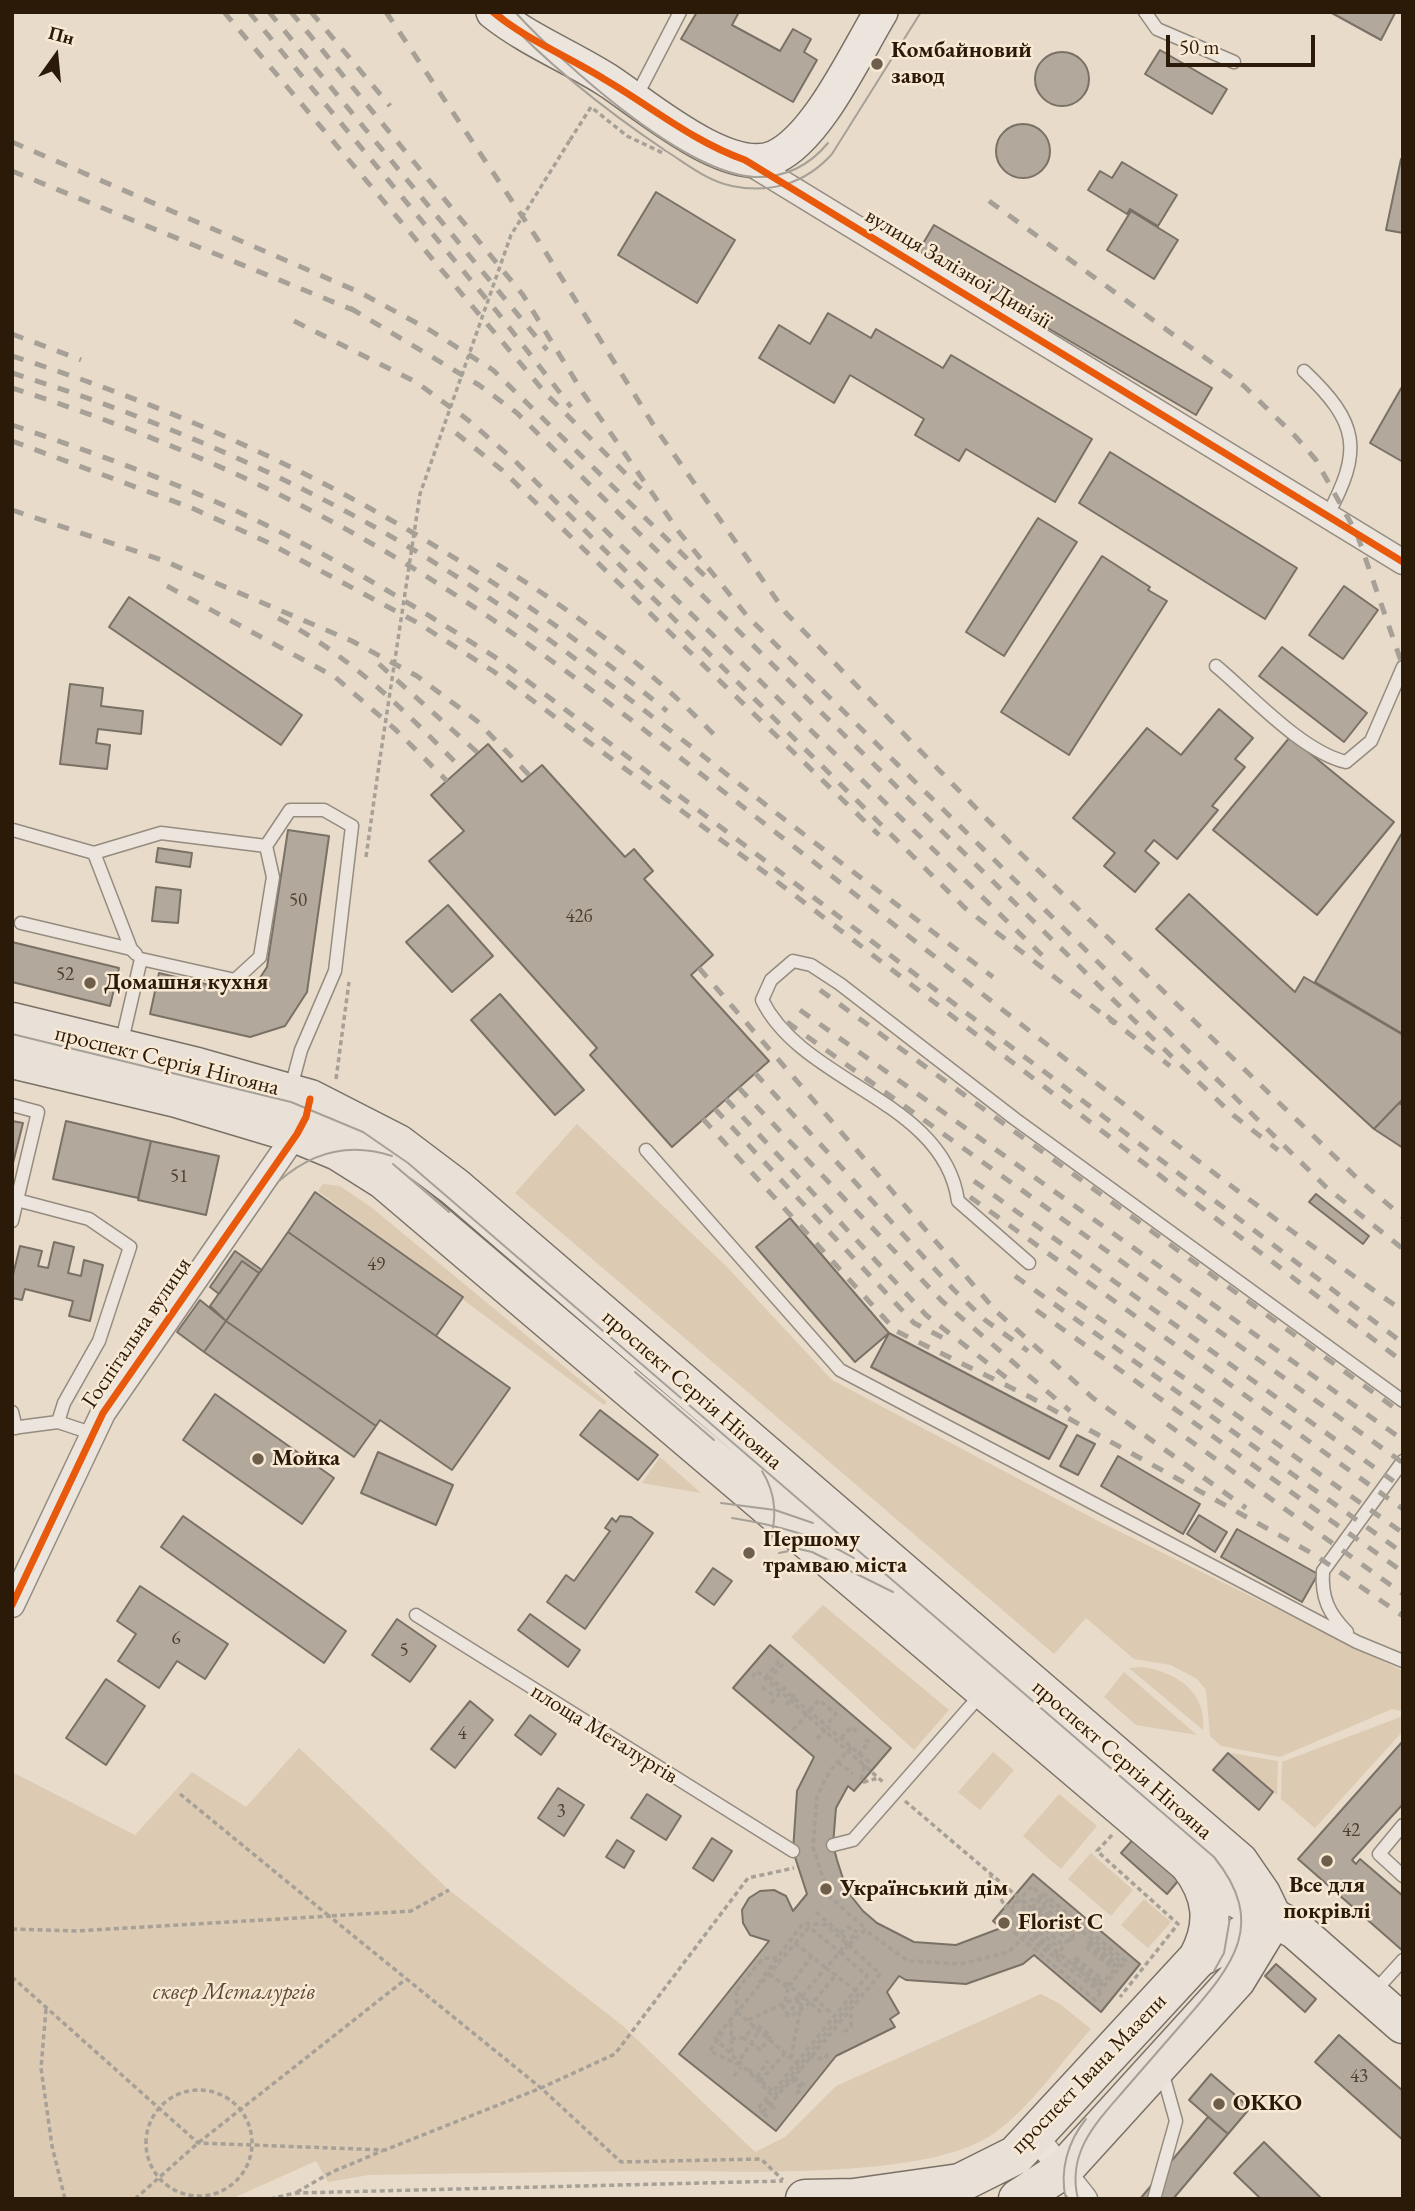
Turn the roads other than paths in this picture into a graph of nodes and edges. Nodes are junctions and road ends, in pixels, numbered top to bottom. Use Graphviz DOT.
graph roads {
  1 [pos="492,12"];
  2 [pos="680,12"];
  3 [pos="881,12"];
  4 [pos="1145,12"];
  5 [pos="1234,62"];
  6 [pos="634,100"];
  7 [pos="745,160"];
  8 [pos="1304,371"];
  9 [pos="1327,516"];
  10 [pos="1403,562"];
  11 [pos="1216,666"];
  12 [pos="1403,667"];
  13 [pos="13,830"];
  14 [pos="266,846"];
  15 [pos="94,853"];
  16 [pos="21,923"];
  17 [pos="131,949"];
  18 [pos="141,959"];
  19 [pos="12,1022"];
  20 [pos="120,1048"];
  21 [pos="12,1059"];
  22 [pos="12,1105"];
  23 [pos="299,1108"];
  24 [pos="646,1150"];
  25 [pos="17,1200"];
  26 [pos="12,1221"];
  27 [pos="1029,1263"];
  28 [pos="1403,1401"];
  29 [pos="12,1412"];
  30 [pos="58,1422"];
  31 [pos="14,1428"];
  32 [pos="94,1434"];
  33 [pos="1403,1461"];
  34 [pos="13,1600"];
  35 [pos="416,1615"];
  36 [pos="1357,1642"];
  37 [pos="1403,1661"];
  38 [pos="985,1689"];
  39 [pos="1403,1825"];
  40 [pos="833,1845"];
  41 [pos="793,1851"];
  42 [pos="1189,1864"];
  43 [pos="1403,1876"];
  44 [pos="1273,1919"];
  45 [pos="1198,1958"];
  46 [pos="1403,1960"];
  47 [pos="1370,1996"];
  48 [pos="1403,2024"];
  49 [pos="1160,2064"];
  50 [pos="1026,2146"];
  51 [pos="1051,2190"];
  52 [pos="805,2199"];
  53 [pos="1004,2199"];
  54 [pos="1154,2199"];
  1 -- 6 [label="street, вулиця Залізної Дивізії"];
  2 -- 6 [label="lane"];
  3 -- 7 [label="street"];
  4 -- 5 [label="lane"];
  6 -- 7 [label="street, вулиця Залізної Дивізії"];
  7 -- 9 [label="street, вулиця Залізної Дивізії"];
  8 -- 9 [label="lane"];
  9 -- 10 [label="street, вулиця Залізної Дивізії"];
  11 -- 12 [label="lane"];
  13 -- 15 [label="lane"];
  14 -- 15 [label="lane"];
  14 -- 18 [label="lane"];
  14 -- 23 [label="lane"];
  15 -- 17 [label="lane"];
  16 -- 17 [label="lane"];
  17 -- 18 [label="lane"];
  18 -- 20 [label="lane"];
  19 -- 20 [label="main road, проспект Сергія Нігояна"];
  20 -- 23 [label="main road, проспект Сергія Нігояна"];
  21 -- 23 [label="main road, проспект Сергія Нігояна"];
  22 -- 25 [label="lane"];
  23 -- 32 [label="street, Госпітальна вулиця"];
  23 -- 38 [label="main road, проспект Сергія Нігояна"];
  23 -- 44 [label="main road, проспект Сергія Нігояна"];
  24 -- 36 [label="lane"];
  25 -- 26 [label="lane"];
  25 -- 30 [label="lane"];
  27 -- 28 [label="lane"];
  29 -- 31 [label="lane"];
  30 -- 31 [label="lane"];
  30 -- 32 [label="lane"];
  32 -- 34 [label="street, Госпітальна вулиця"];
  33 -- 36 [label="lane"];
  35 -- 41 [label="lane, площа Металургів"];
  36 -- 37 [label="lane"];
  38 -- 40 [label="lane"];
  38 -- 42 [label="main road, проспект Сергія Нігояна"];
  39 -- 43 [label="lane"];
  42 -- 44 [label="main road, проспект Сергія Нігояна"];
  42 -- 45 [label="main road, проспект Івана Мазепи"];
  44 -- 45 [label="main road, проспект Івана Мазепи"];
  44 -- 47 [label="main road, проспект Сергія Нігояна"];
  44 -- 49 [label="main road, проспект Івана Мазепи"];
  45 -- 50 [label="main road, проспект Івана Мазепи"];
  46 -- 47 [label="lane"];
  47 -- 48 [label="main road, проспект Сергія Нігояна"];
  49 -- 51 [label="main road, проспект Івана Мазепи"];
  49 -- 54 [label="lane"];
  50 -- 51 [label="street"];
  50 -- 52 [label="main road, проспект Івана Мазепи"];
  50 -- 53 [label="street"];
}
